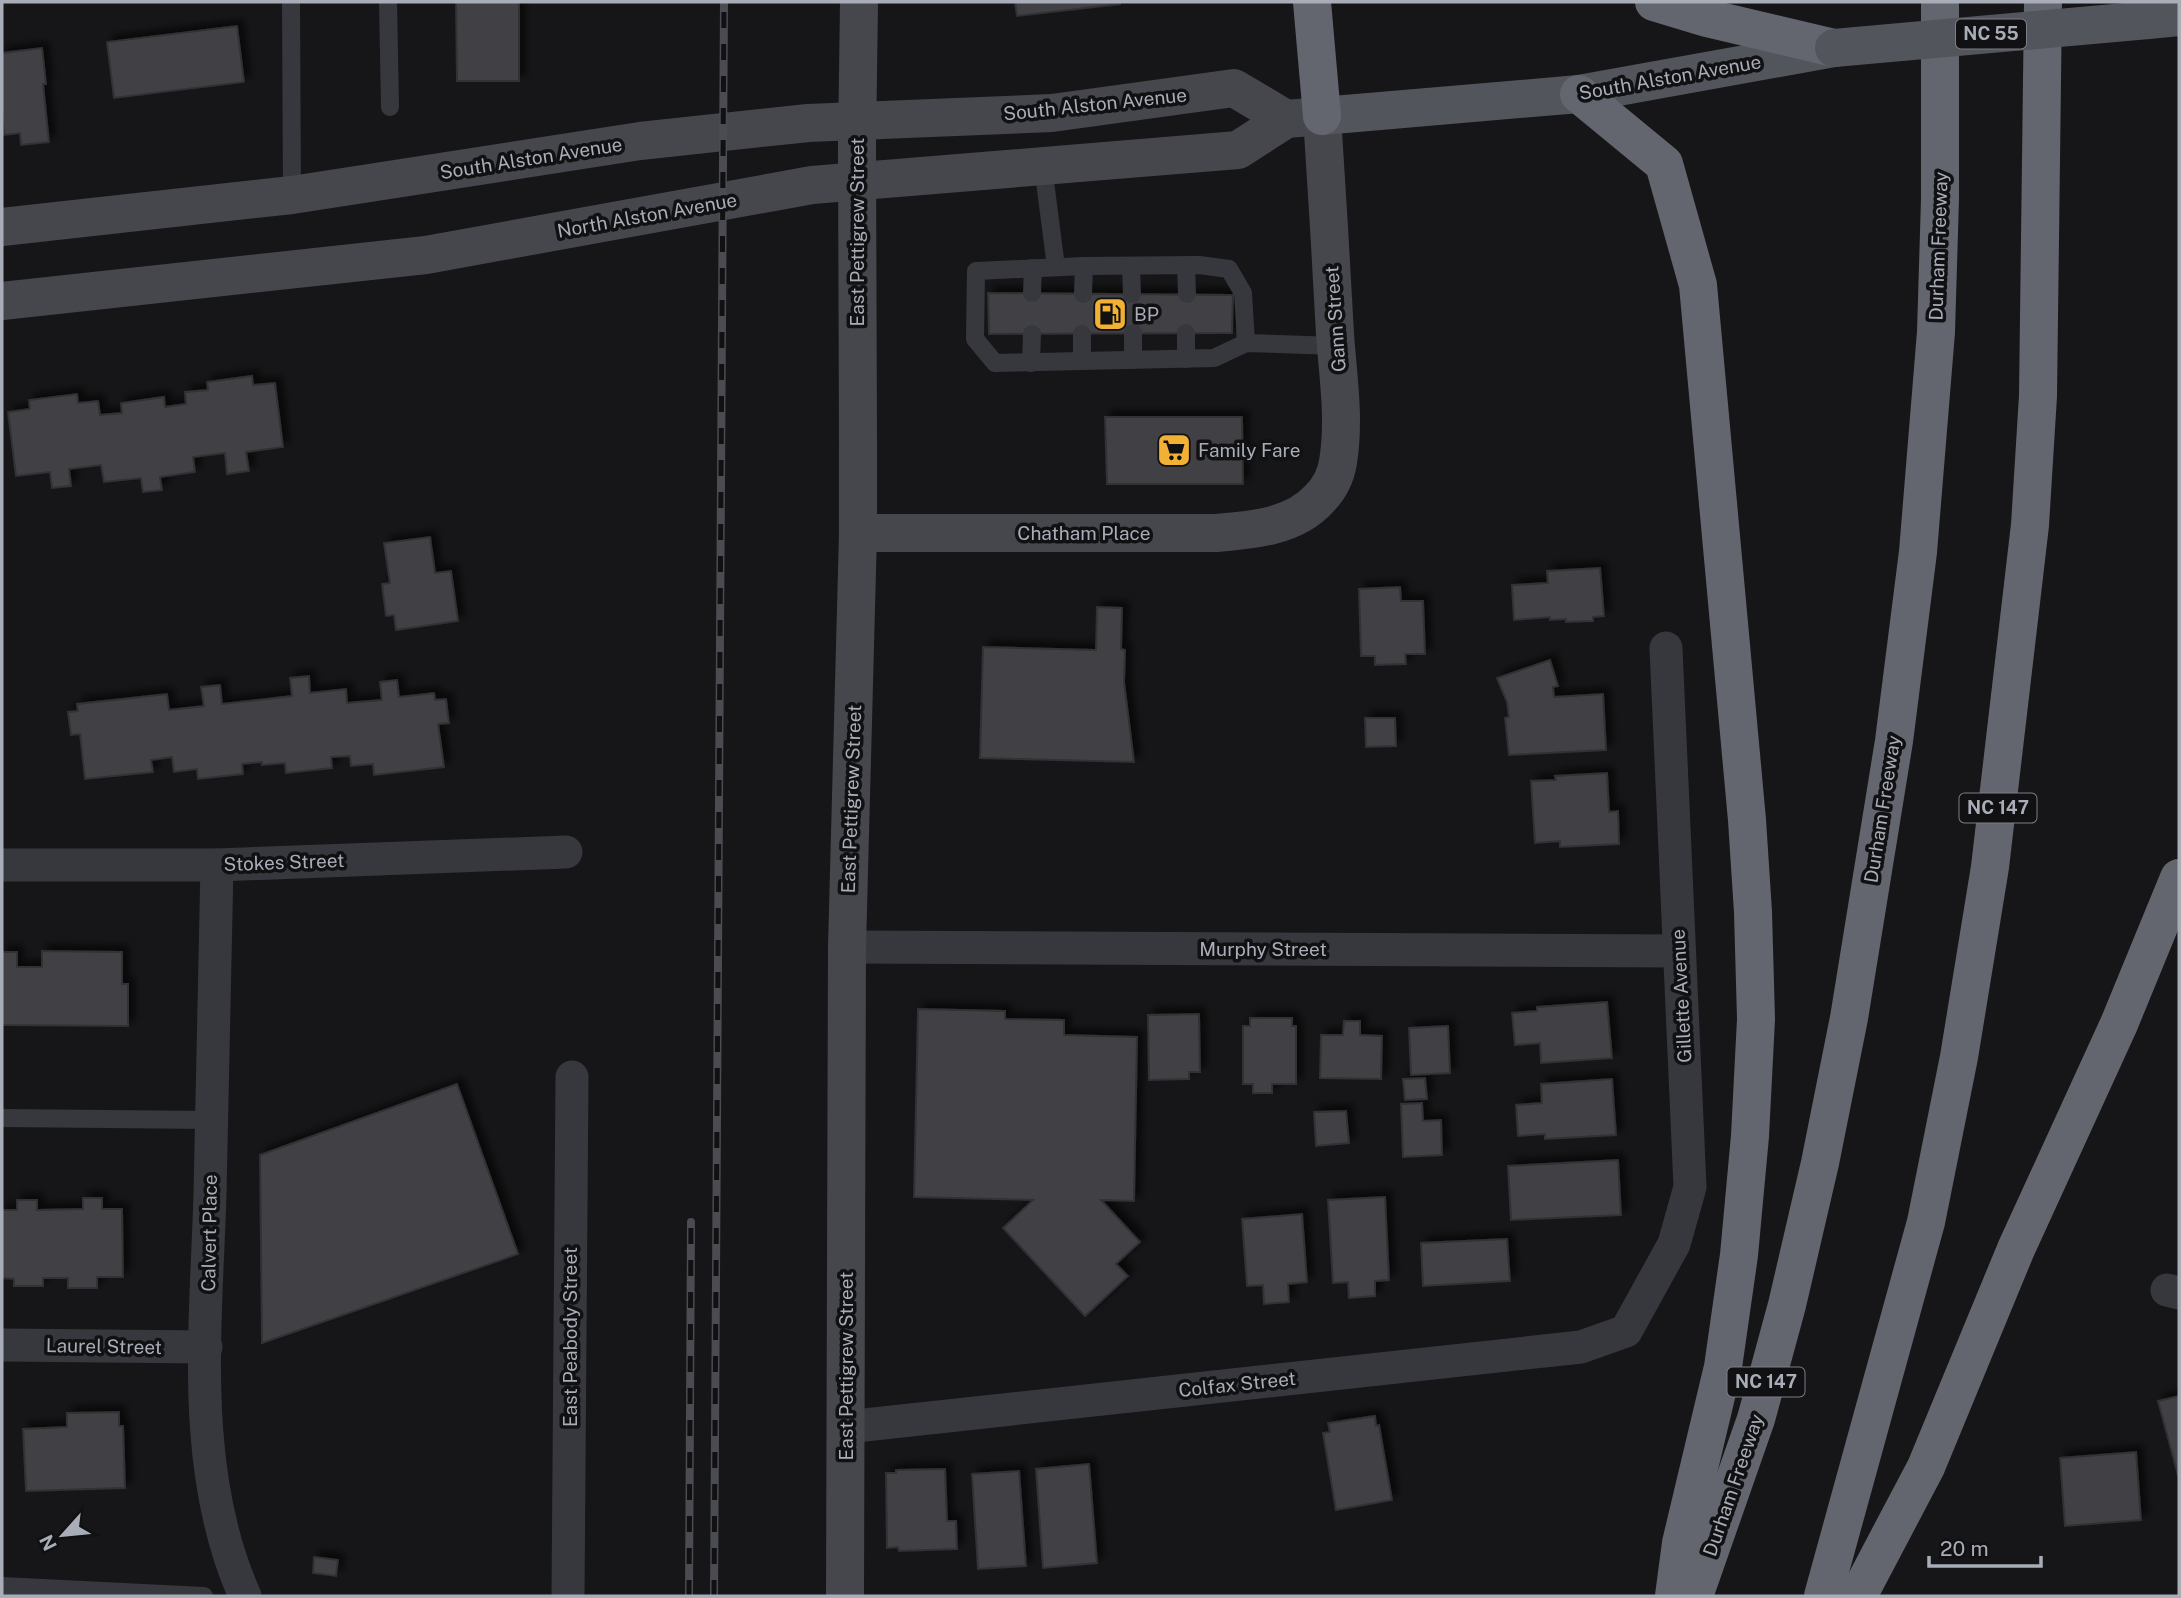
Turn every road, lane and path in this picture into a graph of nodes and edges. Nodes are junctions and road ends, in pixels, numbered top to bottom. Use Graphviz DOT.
graph roads {
  1 [pos="291,2"];
  2 [pos="388,2"];
  3 [pos="859,2"];
  4 [pos="1312,2"];
  5 [pos="1654,2"];
  6 [pos="1940,2"];
  7 [pos="2043,2"];
  8 [pos="2164,19"];
  9 [pos="1834,48"];
  10 [pos="1579,94"];
  11 [pos="390,107"];
  12 [pos="1304,118"];
  13 [pos="1043,166"];
  14 [pos="292,195"];
  15 [pos="2,227"];
  16 [pos="1186,265"];
  17 [pos="1084,266"];
  18 [pos="1131,266"];
  19 [pos="1056,267"];
  20 [pos="1033,268"];
  21 [pos="1032,293"];
  22 [pos="1083,293"];
  23 [pos="1132,294"];
  24 [pos="1186,294"];
  25 [pos="2,301"];
  26 [pos="1133,333"];
  27 [pos="1185,333"];
  28 [pos="1032,334"];
  29 [pos="1082,334"];
  30 [pos="1245,343"];
  31 [pos="1336,346"];
  32 [pos="1186,359"];
  33 [pos="1133,360"];
  34 [pos="1082,361"];
  35 [pos="1031,363"];
  36 [pos="1306,512"];
  37 [pos="859,533"];
  38 [pos="1666,648"];
  39 [pos="566,852"];
  40 [pos="2,865"];
  41 [pos="217,865"];
  42 [pos="2179,878"];
  43 [pos="847,947"];
  44 [pos="1679,951"];
  45 [pos="572,1077"];
  46 [pos="2,1118"];
  47 [pos="211,1120"];
  48 [pos="1626,1331"];
  49 [pos="2,1345"];
  50 [pos="206,1347"];
  51 [pos="846,1427"];
  52 [pos="2,1586"];
  53 [pos="204,1596"];
  54 [pos="245,1596"];
  55 [pos="568,1596"];
  56 [pos="845,1596"];
  57 [pos="1674,1596"];
  58 [pos="1694,1596"];
  59 [pos="1824,1596"];
  60 [pos="1858,1596"];
  1 -- 14 [label="lane"];
  2 -- 11 [label="lane"];
  3 -- 37 [label="main road, East Pettigrew Street, bridge"];
  4 -- 12 [label="highway"];
  5 -- 9 [label="highway"];
  6 -- 58 [label="highway, Durham Freeway / NC 147"];
  7 -- 59 [label="highway, NC 147"];
  8 -- 9 [label="main road, South Alston Avenue / NC 55, bridge"];
  9 -- 10 [label="main road, South Alston Avenue / NC 55"];
  10 -- 12 [label="main road, South Alston Avenue / NC 55"];
  10 -- 57 [label="highway"];
  12 -- 13 [label="main road, North Alston Avenue / NC 55"];
  12 -- 14 [label="main road, South Alston Avenue"];
  12 -- 31 [label="main road, Gann Street"];
  13 -- 19 [label="lane"];
  13 -- 25 [label="main road, North Alston Avenue / NC 55"];
  14 -- 15 [label="main road, South Alston Avenue"];
  16 -- 18 [label="lane"];
  16 -- 24 [label="lane"];
  16 -- 30 [label="lane"];
  17 -- 18 [label="lane"];
  17 -- 19 [label="lane"];
  17 -- 22 [label="lane"];
  18 -- 23 [label="lane"];
  19 -- 20 [label="lane"];
  20 -- 21 [label="lane"];
  20 -- 35 [label="lane"];
  26 -- 33 [label="lane"];
  27 -- 32 [label="lane"];
  28 -- 35 [label="lane"];
  29 -- 34 [label="lane"];
  30 -- 31 [label="lane"];
  30 -- 32 [label="lane"];
  31 -- 36 [label="main road, Gann Street"];
  32 -- 33 [label="lane"];
  33 -- 34 [label="lane"];
  34 -- 35 [label="lane"];
  36 -- 37 [label="main road, Chatham Place"];
  37 -- 43 [label="main road, East Pettigrew Street"];
  38 -- 44 [label="street, Gillette Avenue"];
  39 -- 41 [label="street, Stokes Street"];
  40 -- 41 [label="street, Stokes Street"];
  41 -- 47 [label="street, Calvert Place"];
  42 -- 60 [label="highway"];
  43 -- 44 [label="street, Murphy Street"];
  43 -- 51 [label="main road, East Pettigrew Street"];
  44 -- 48 [label="street, Gillette Avenue"];
  45 -- 55 [label="street, East Peabody Street"];
  46 -- 47 [label="lane"];
  47 -- 50 [label="street, Calvert Place"];
  48 -- 51 [label="street, Colfax Street"];
  49 -- 50 [label="street, Laurel Street"];
  50 -- 54 [label="street, Calvert Place"];
  51 -- 56 [label="main road, East Pettigrew Street"];
  52 -- 53 [label="lane"];
}
